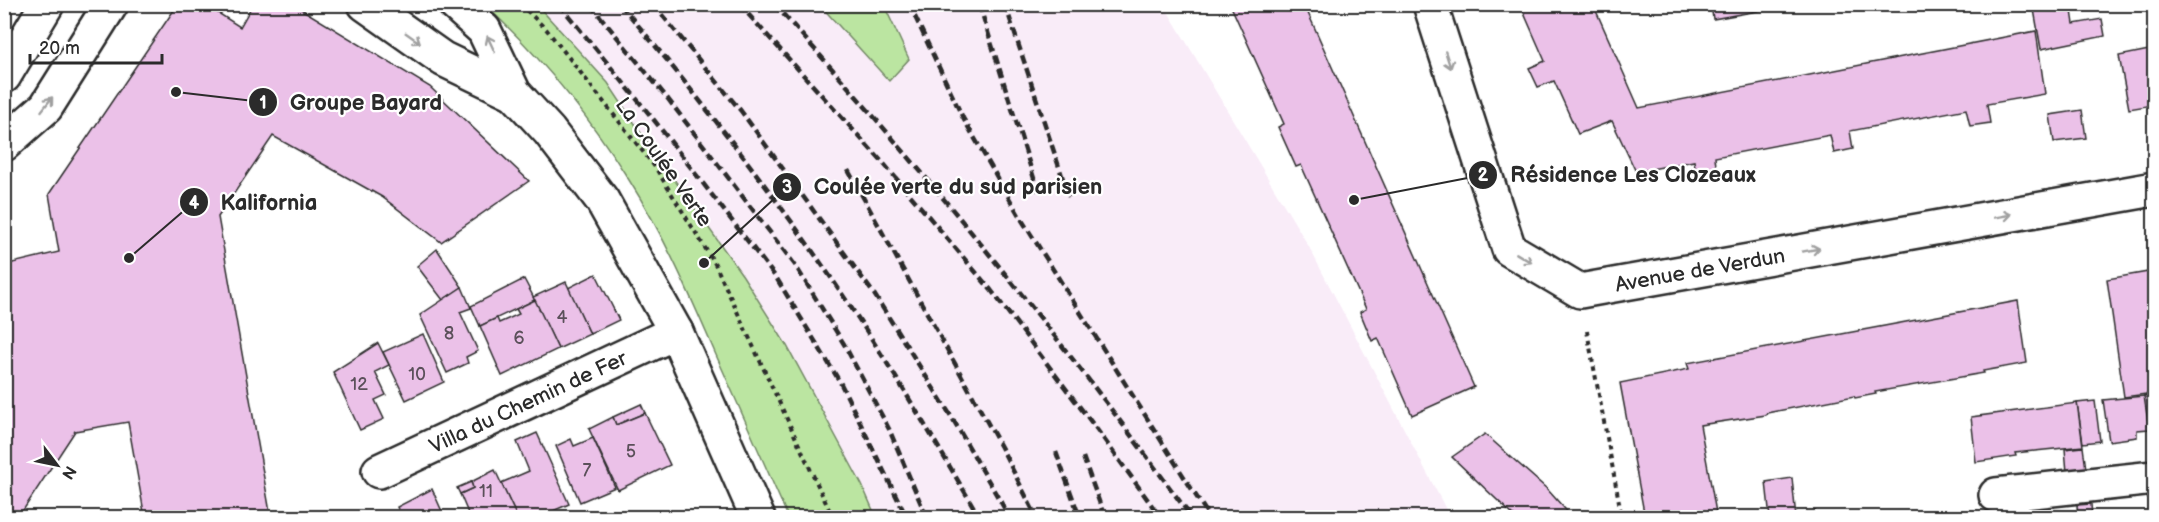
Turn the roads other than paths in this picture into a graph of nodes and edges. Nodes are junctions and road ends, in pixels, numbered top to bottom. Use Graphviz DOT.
graph roads {
  1 [pos="46,4"];
  2 [pos="111,4"];
  3 [pos="365,4"];
  4 [pos="455,4"];
  5 [pos="1430,4"];
  6 [pos="4,76"];
  7 [pos="514,93"];
  8 [pos="4,144"];
  9 [pos="2154,189"];
  10 [pos="676,332"];
  11 [pos="379,471"];
  12 [pos="2154,478"];
  13 [pos="1996,495"];
  14 [pos="758,518"];
  1 -- 6 [label="street"];
  8 -- 2 [label="street, one-way"];
  3 -- 7 [label="street, one-way"];
  7 -- 4 [label="street, one-way"];
  5 -- 9 [label="street, Avenue de Verdun, one-way"];
  7 -- 10 [label="street"];
  10 -- 11 [label="street, Villa du Chemin de Fer"];
  10 -- 14 [label="street"];
  12 -- 13 [label="street"];
}
